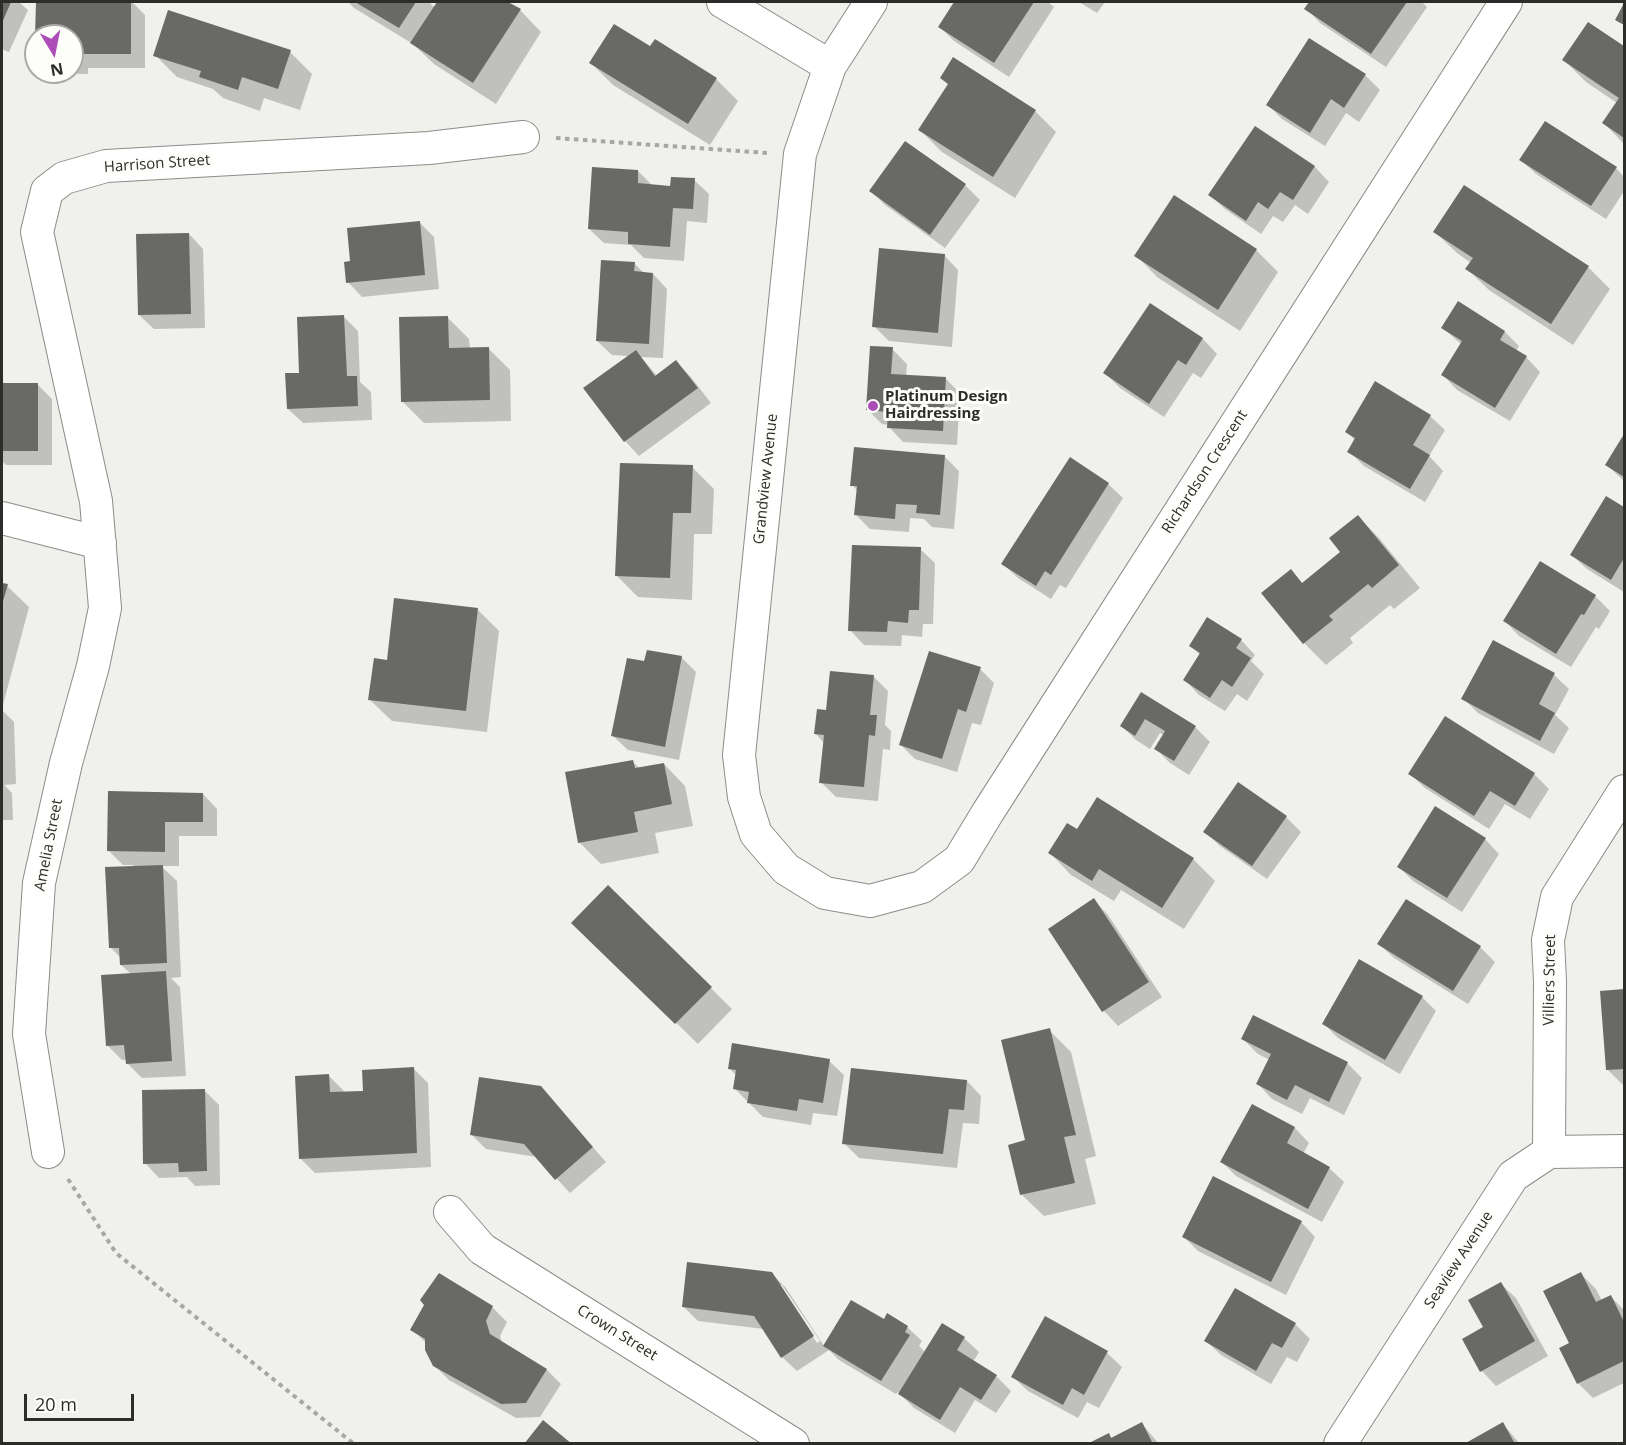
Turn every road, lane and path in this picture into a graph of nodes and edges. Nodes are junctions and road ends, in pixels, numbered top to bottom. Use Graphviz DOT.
graph roads {
  1 [pos="723,2"];
  2 [pos="871,2"];
  3 [pos="1506,2"];
  4 [pos="830,66"];
  5 [pos="524,137"];
  6 [pos="800,154"];
  7 [pos="2,518"];
  8 [pos="100,543"];
  9 [pos="1624,791"];
  10 [pos="870,901"];
  11 [pos="1624,1151"];
  12 [pos="48,1152"];
  13 [pos="1549,1152"];
  14 [pos="450,1212"];
  15 [pos="354,1443"];
  16 [pos="794,1443"];
  17 [pos="1340,1443"];
  1 -- 4 [label="street"];
  2 -- 4 [label="street, Grandview Avenue"];
  3 -- 10 [label="street, Richardson Crescent"];
  4 -- 6 [label="street, Grandview Avenue"];
  5 -- 6 [label="path"];
  5 -- 8 [label="street, Harrison Street"];
  6 -- 10 [label="street, Grandview Avenue"];
  7 -- 8 [label="street"];
  8 -- 12 [label="street, Amelia Street"];
  9 -- 13 [label="street, Villiers Street"];
  11 -- 13 [label="street"];
  12 -- 15 [label="path"];
  13 -- 17 [label="street, Seaview Avenue"];
  14 -- 16 [label="street, Crown Street"];
}
